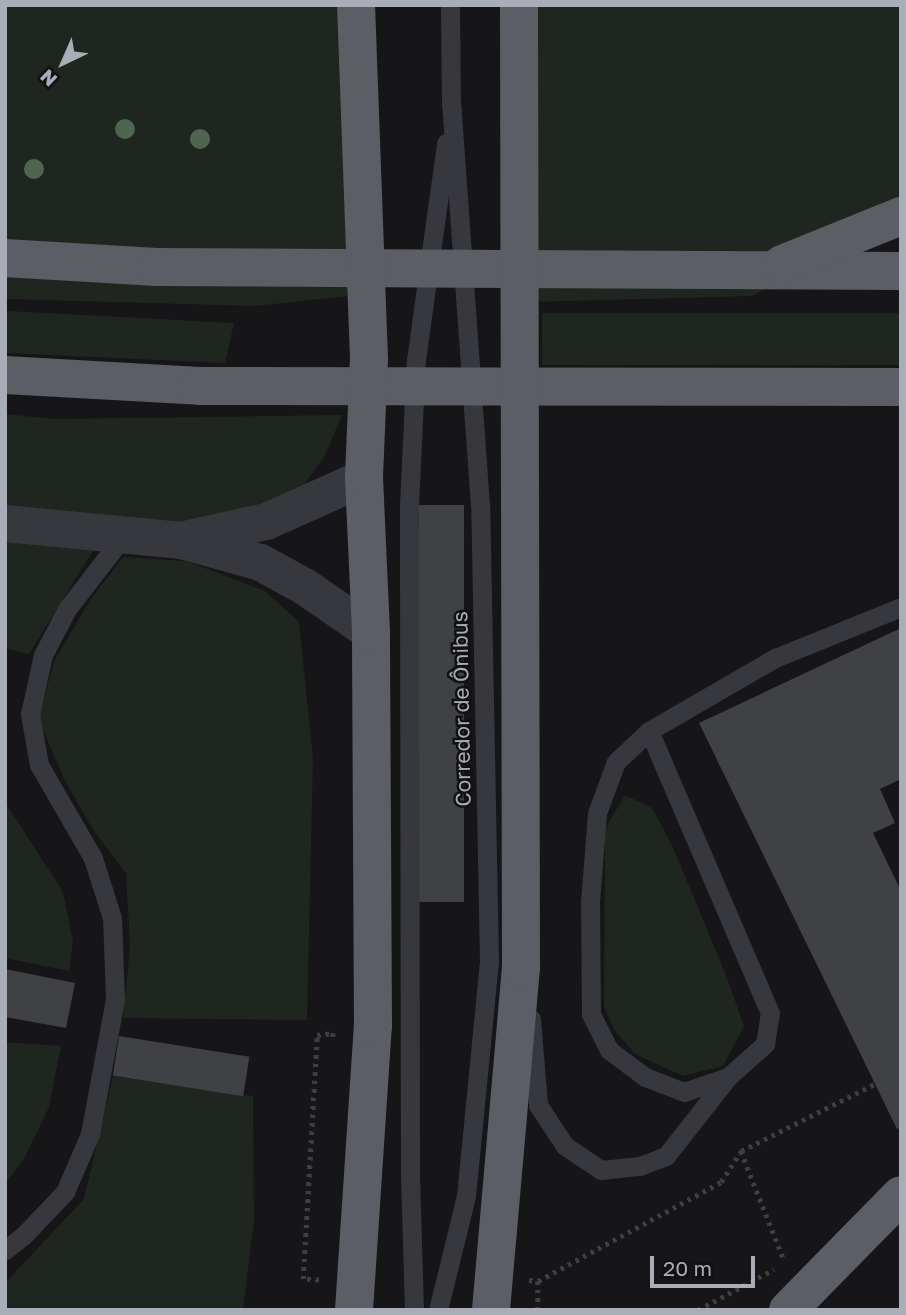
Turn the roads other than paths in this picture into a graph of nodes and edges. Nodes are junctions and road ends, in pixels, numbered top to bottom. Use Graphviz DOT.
graph roads {
  1 [pos="356,5"];
  2 [pos="450,5"];
  3 [pos="519,5"];
  4 [pos="451,104"];
  5 [pos="901,216"];
  6 [pos="5,258"];
  7 [pos="764,271"];
  8 [pos="901,271"];
  9 [pos="5,374"];
  10 [pos="901,387"];
  11 [pos="364,477"];
  12 [pos="5,523"];
  13 [pos="125,534"];
  14 [pos="181,540"];
  15 [pos="901,607"];
  16 [pos="371,632"];
  17 [pos="649,731"];
  18 [pos="522,918"];
  19 [pos="728,1077"];
  20 [pos="897,1201"];
  21 [pos="5,1250"];
  22 [pos="354,1310"];
  23 [pos="414,1310"];
  24 [pos="438,1310"];
  25 [pos="491,1310"];
  26 [pos="788,1310"];
  1 -- 11 [label="highway"];
  2 -- 4 [label="lane, Corredor de Ônibus"];
  3 -- 18 [label="highway"];
  4 -- 23 [label="lane, Corredor de Ônibus"];
  4 -- 24 [label="lane, Corredor de Ônibus"];
  5 -- 7 [label="highway"];
  6 -- 7 [label="highway"];
  7 -- 8 [label="highway"];
  9 -- 10 [label="highway"];
  11 -- 14 [label="street"];
  11 -- 16 [label="highway"];
  12 -- 13 [label="street"];
  13 -- 14 [label="street"];
  13 -- 21 [label="lane"];
  14 -- 16 [label="street"];
  15 -- 17 [label="lane"];
  16 -- 22 [label="highway"];
  17 -- 19 [label="lane"];
  17 -- 19 [label="lane"];
  18 -- 19 [label="lane"];
  18 -- 25 [label="highway"];
  20 -- 26 [label="highway"];
}
